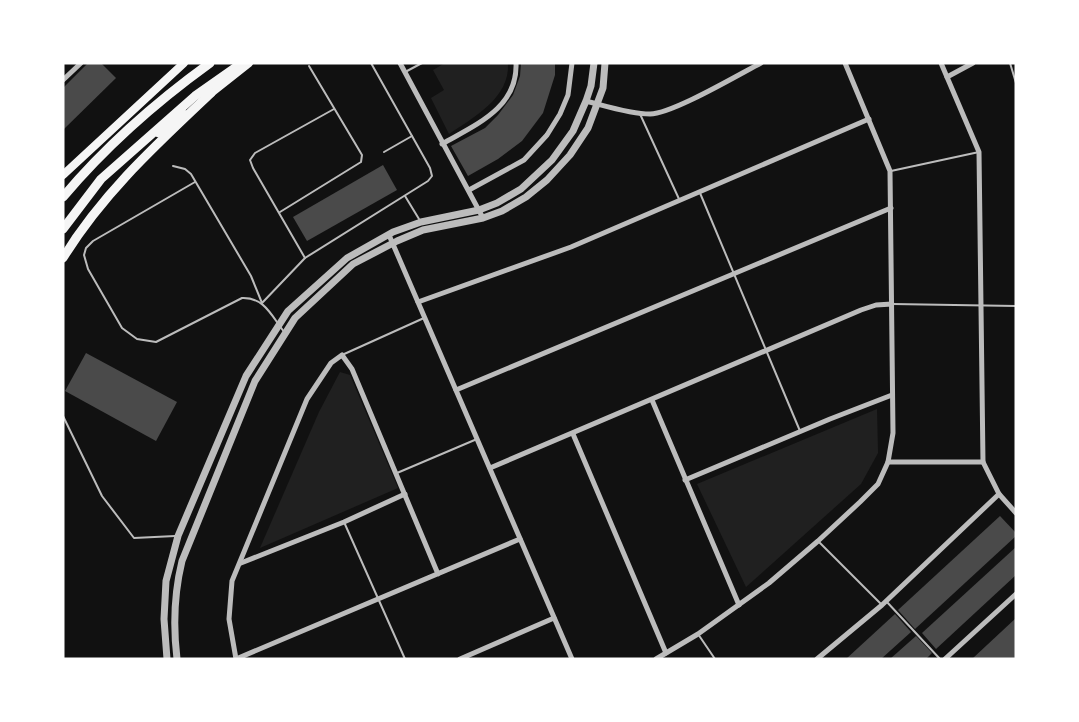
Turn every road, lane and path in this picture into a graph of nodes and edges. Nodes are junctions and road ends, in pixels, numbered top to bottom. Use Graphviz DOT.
graph roads {
  1 [pos="81,63"];
  2 [pos="184,63"];
  3 [pos="210,63"];
  4 [pos="242,63"];
  5 [pos="249,63"];
  6 [pos="370,63"];
  7 [pos="400,63"];
  8 [pos="422,63"];
  9 [pos="516,63"];
  10 [pos="572,63"];
  11 [pos="594,63"];
  12 [pos="605,63"];
  13 [pos="761,63"];
  14 [pos="845,63"];
  15 [pos="941,63"];
  16 [pos="973,63"];
  17 [pos="1010,63"];
  18 [pos="309,66"];
  19 [pos="404,73"];
  20 [pos="947,77"];
  21 [pos="63,80"];
  22 [pos="1016,83"];
  23 [pos="211,93"];
  24 [pos="586,102"];
  25 [pos="598,104"];
  26 [pos="334,109"];
  27 [pos="639,113"];
  28 [pos="869,119"];
  29 [pos="412,136"];
  30 [pos="442,144"];
  31 [pos="384,152"];
  32 [pos="979,152"];
  33 [pos="173,166"];
  34 [pos="890,171"];
  35 [pos="63,175"];
  36 [pos="196,182"];
  37 [pos="469,190"];
  38 [pos="699,193"];
  39 [pos="404,196"];
  40 [pos="63,197"];
  41 [pos="680,202"];
  42 [pos="891,208"];
  43 [pos="479,210"];
  44 [pos="280,212"];
  45 [pos="483,218"];
  46 [pos="63,221"];
  47 [pos="421,222"];
  48 [pos="63,229"];
  49 [pos="389,234"];
  50 [pos="393,243"];
  51 [pos="63,258"];
  52 [pos="305,258"];
  53 [pos="733,273"];
  54 [pos="418,302"];
  55 [pos="262,303"];
  56 [pos="892,304"];
  57 [pos="981,305"];
  58 [pos="1016,306"];
  59 [pos="425,317"];
  60 [pos="279,325"];
  61 [pos="285,333"];
  62 [pos="766,351"];
  63 [pos="342,355"];
  64 [pos="456,390"];
  65 [pos="892,395"];
  66 [pos="652,400"];
  67 [pos="63,416"];
  68 [pos="800,431"];
  69 [pos="573,434"];
  70 [pos="477,439"];
  71 [pos="888,462"];
  72 [pos="983,462"];
  73 [pos="490,468"];
  74 [pos="397,473"];
  75 [pos="685,480"];
  76 [pos="405,494"];
  77 [pos="999,494"];
  78 [pos="1016,513"];
  79 [pos="344,522"];
  80 [pos="178,536"];
  81 [pos="520,539"];
  82 [pos="819,541"];
  83 [pos="240,563"];
  84 [pos="438,574"];
  85 [pos="1016,594"];
  86 [pos="378,599"];
  87 [pos="884,603"];
  88 [pos="739,605"];
  89 [pos="554,618"];
  90 [pos="698,634"];
  91 [pos="666,653"];
  92 [pos="167,659"];
  93 [pos="177,659"];
  94 [pos="236,659"];
  95 [pos="405,659"];
  96 [pos="460,659"];
  97 [pos="572,659"];
  98 [pos="656,659"];
  99 [pos="715,659"];
  100 [pos="817,659"];
  101 [pos="940,659"];
  102 [pos="945,659"];
  1 -- 21 [label="street"];
  2 -- 35 [label="main road"];
  3 -- 40 [label="highway"];
  4 -- 48 [label="highway"];
  5 -- 23 [label="main road"];
  6 -- 29 [label="lane"];
  7 -- 19 [label="street"];
  8 -- 19 [label="lane"];
  9 -- 30 [label="street"];
  10 -- 37 [label="street"];
  11 -- 24 [label="street"];
  12 -- 25 [label="street"];
  13 -- 27 [label="street"];
  14 -- 28 [label="street"];
  15 -- 20 [label="street"];
  16 -- 20 [label="street"];
  17 -- 22 [label="lane"];
  18 -- 26 [label="lane"];
  19 -- 30 [label="street"];
  20 -- 32 [label="street"];
  23 -- 46 [label="main road"];
  23 -- 51 [label="highway"];
  24 -- 25 [label="street"];
  24 -- 43 [label="street"];
  25 -- 27 [label="street"];
  25 -- 45 [label="street"];
  26 -- 44 [label="lane"];
  26 -- 44 [label="lane"];
  27 -- 41 [label="lane"];
  28 -- 34 [label="street"];
  28 -- 38 [label="street"];
  29 -- 31 [label="lane"];
  29 -- 39 [label="lane"];
  30 -- 37 [label="street"];
  32 -- 34 [label="lane"];
  32 -- 57 [label="street"];
  33 -- 36 [label="lane"];
  34 -- 42 [label="street"];
  36 -- 55 [label="lane"];
  36 -- 55 [label="lane"];
  37 -- 43 [label="street"];
  38 -- 41 [label="street"];
  38 -- 53 [label="lane"];
  39 -- 47 [label="lane"];
  39 -- 52 [label="lane"];
  41 -- 54 [label="street"];
  42 -- 53 [label="street"];
  42 -- 56 [label="street"];
  43 -- 45 [label="street"];
  43 -- 47 [label="street"];
  44 -- 52 [label="lane"];
  45 -- 50 [label="street"];
  47 -- 49 [label="street"];
  49 -- 50 [label="street"];
  49 -- 60 [label="street"];
  50 -- 54 [label="street"];
  50 -- 61 [label="street"];
  52 -- 55 [label="lane"];
  53 -- 62 [label="lane"];
  53 -- 64 [label="street"];
  54 -- 59 [label="street"];
  55 -- 60 [label="lane"];
  56 -- 57 [label="lane"];
  56 -- 62 [label="street"];
  56 -- 65 [label="street"];
  57 -- 58 [label="lane"];
  57 -- 72 [label="street"];
  59 -- 63 [label="lane"];
  59 -- 64 [label="street"];
  60 -- 61 [label="lane"];
  60 -- 80 [label="street"];
  61 -- 93 [label="street"];
  62 -- 66 [label="street"];
  62 -- 68 [label="lane"];
  63 -- 74 [label="street"];
  63 -- 83 [label="street"];
  64 -- 70 [label="street"];
  65 -- 68 [label="street"];
  65 -- 71 [label="street"];
  66 -- 69 [label="street"];
  66 -- 75 [label="street"];
  67 -- 80 [label="lane"];
  68 -- 75 [label="street"];
  69 -- 73 [label="street"];
  69 -- 91 [label="street"];
  70 -- 73 [label="street"];
  70 -- 74 [label="lane"];
  71 -- 72 [label="street"];
  71 -- 82 [label="street"];
  72 -- 77 [label="street"];
  73 -- 81 [label="street"];
  74 -- 76 [label="street"];
  75 -- 88 [label="street"];
  76 -- 79 [label="street"];
  76 -- 84 [label="street"];
  77 -- 78 [label="street"];
  77 -- 87 [label="street"];
  79 -- 83 [label="street"];
  79 -- 86 [label="lane"];
  80 -- 92 [label="street"];
  81 -- 84 [label="street"];
  81 -- 89 [label="street"];
  82 -- 87 [label="lane"];
  82 -- 88 [label="street"];
  83 -- 94 [label="street"];
  84 -- 86 [label="street"];
  85 -- 102 [label="street"];
  86 -- 94 [label="street"];
  86 -- 95 [label="lane"];
  87 -- 100 [label="street"];
  87 -- 101 [label="lane"];
  88 -- 90 [label="street"];
  89 -- 96 [label="street"];
  89 -- 97 [label="street"];
  90 -- 91 [label="street"];
  90 -- 99 [label="lane"];
  91 -- 98 [label="street"];
}
